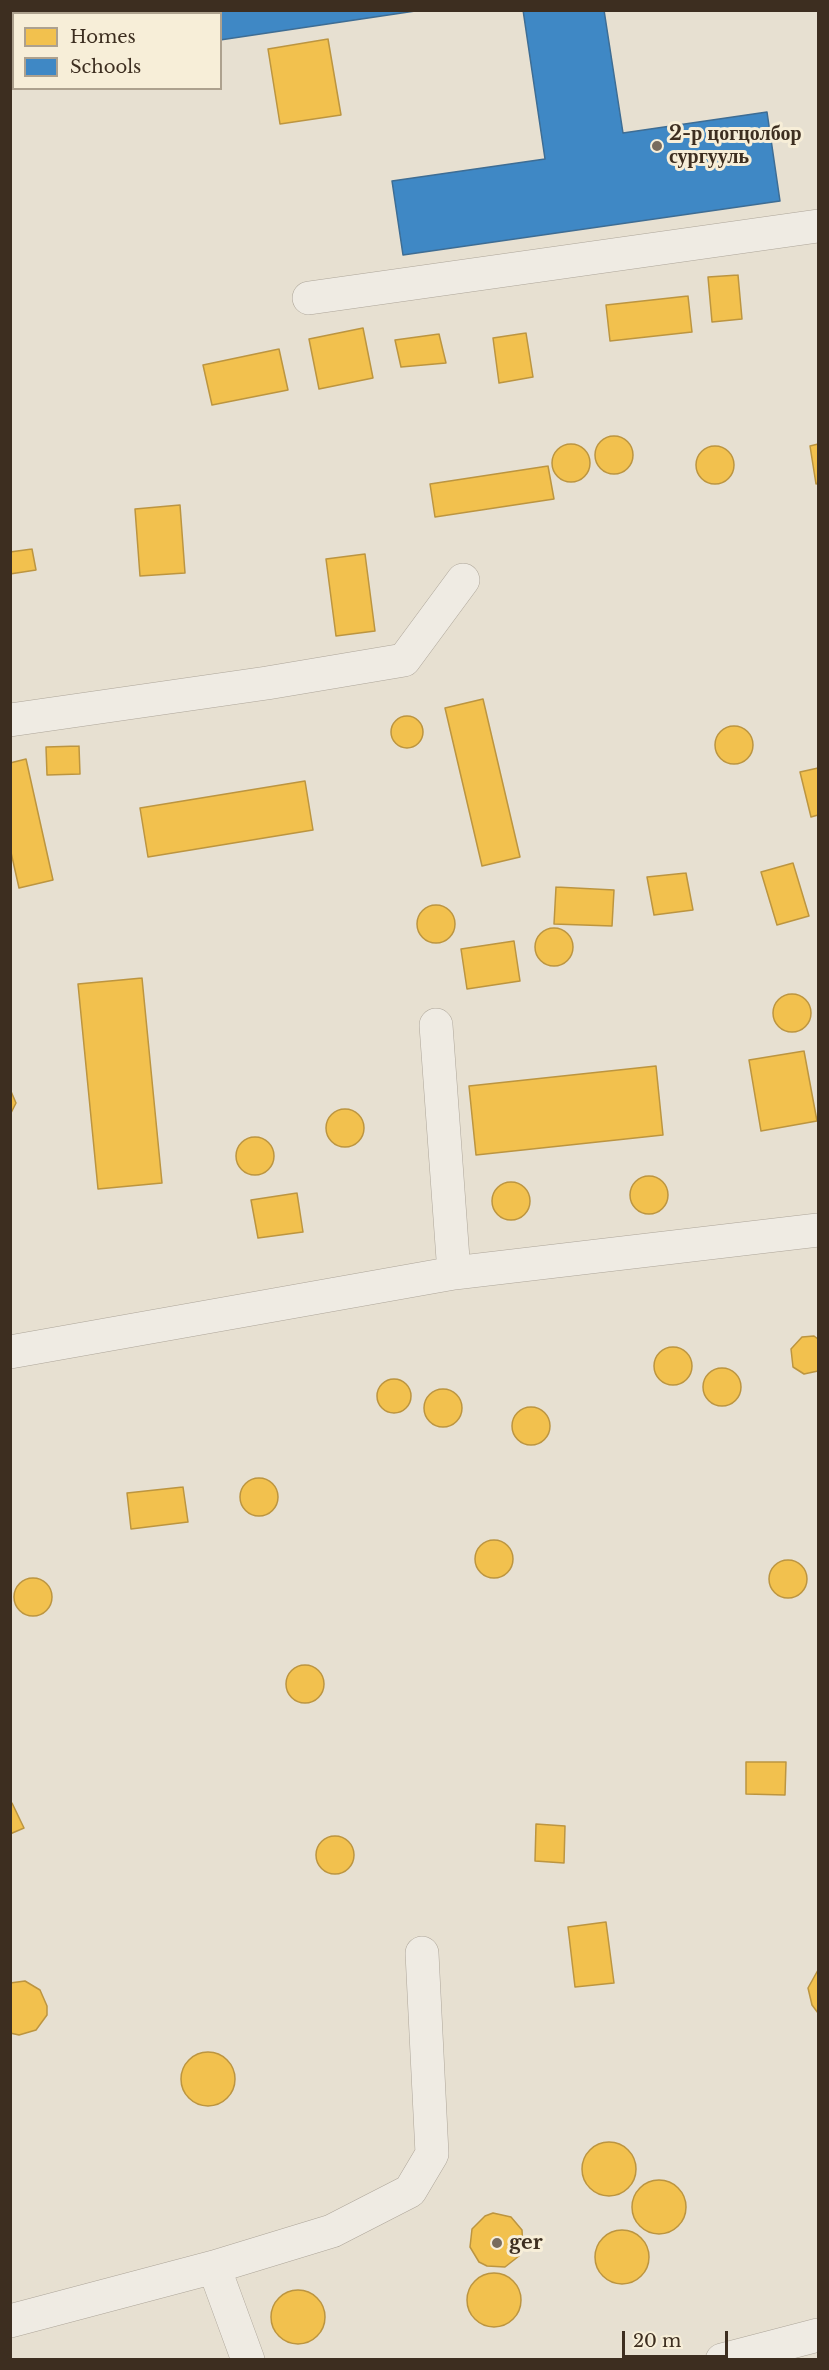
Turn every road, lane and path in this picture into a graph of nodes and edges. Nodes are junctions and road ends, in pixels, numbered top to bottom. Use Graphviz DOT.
graph roads {
  1 [pos="819,226"];
  2 [pos="309,298"];
  3 [pos="463,580"];
  4 [pos="10,720"];
  5 [pos="436,1025"];
  6 [pos="819,1230"];
  7 [pos="454,1273"];
  8 [pos="10,1352"];
  9 [pos="423,1953"];
  10 [pos="214,2267"];
  11 [pos="10,2321"];
  12 [pos="819,2335"];
  13 [pos="248,2360"];
  14 [pos="722,2360"];
  1 -- 2 [label="street"];
  3 -- 4 [label="street"];
  5 -- 7 [label="street"];
  6 -- 7 [label="street"];
  7 -- 8 [label="street"];
  9 -- 10 [label="street"];
  10 -- 11 [label="street"];
  10 -- 13 [label="street"];
  12 -- 14 [label="street"];
}
